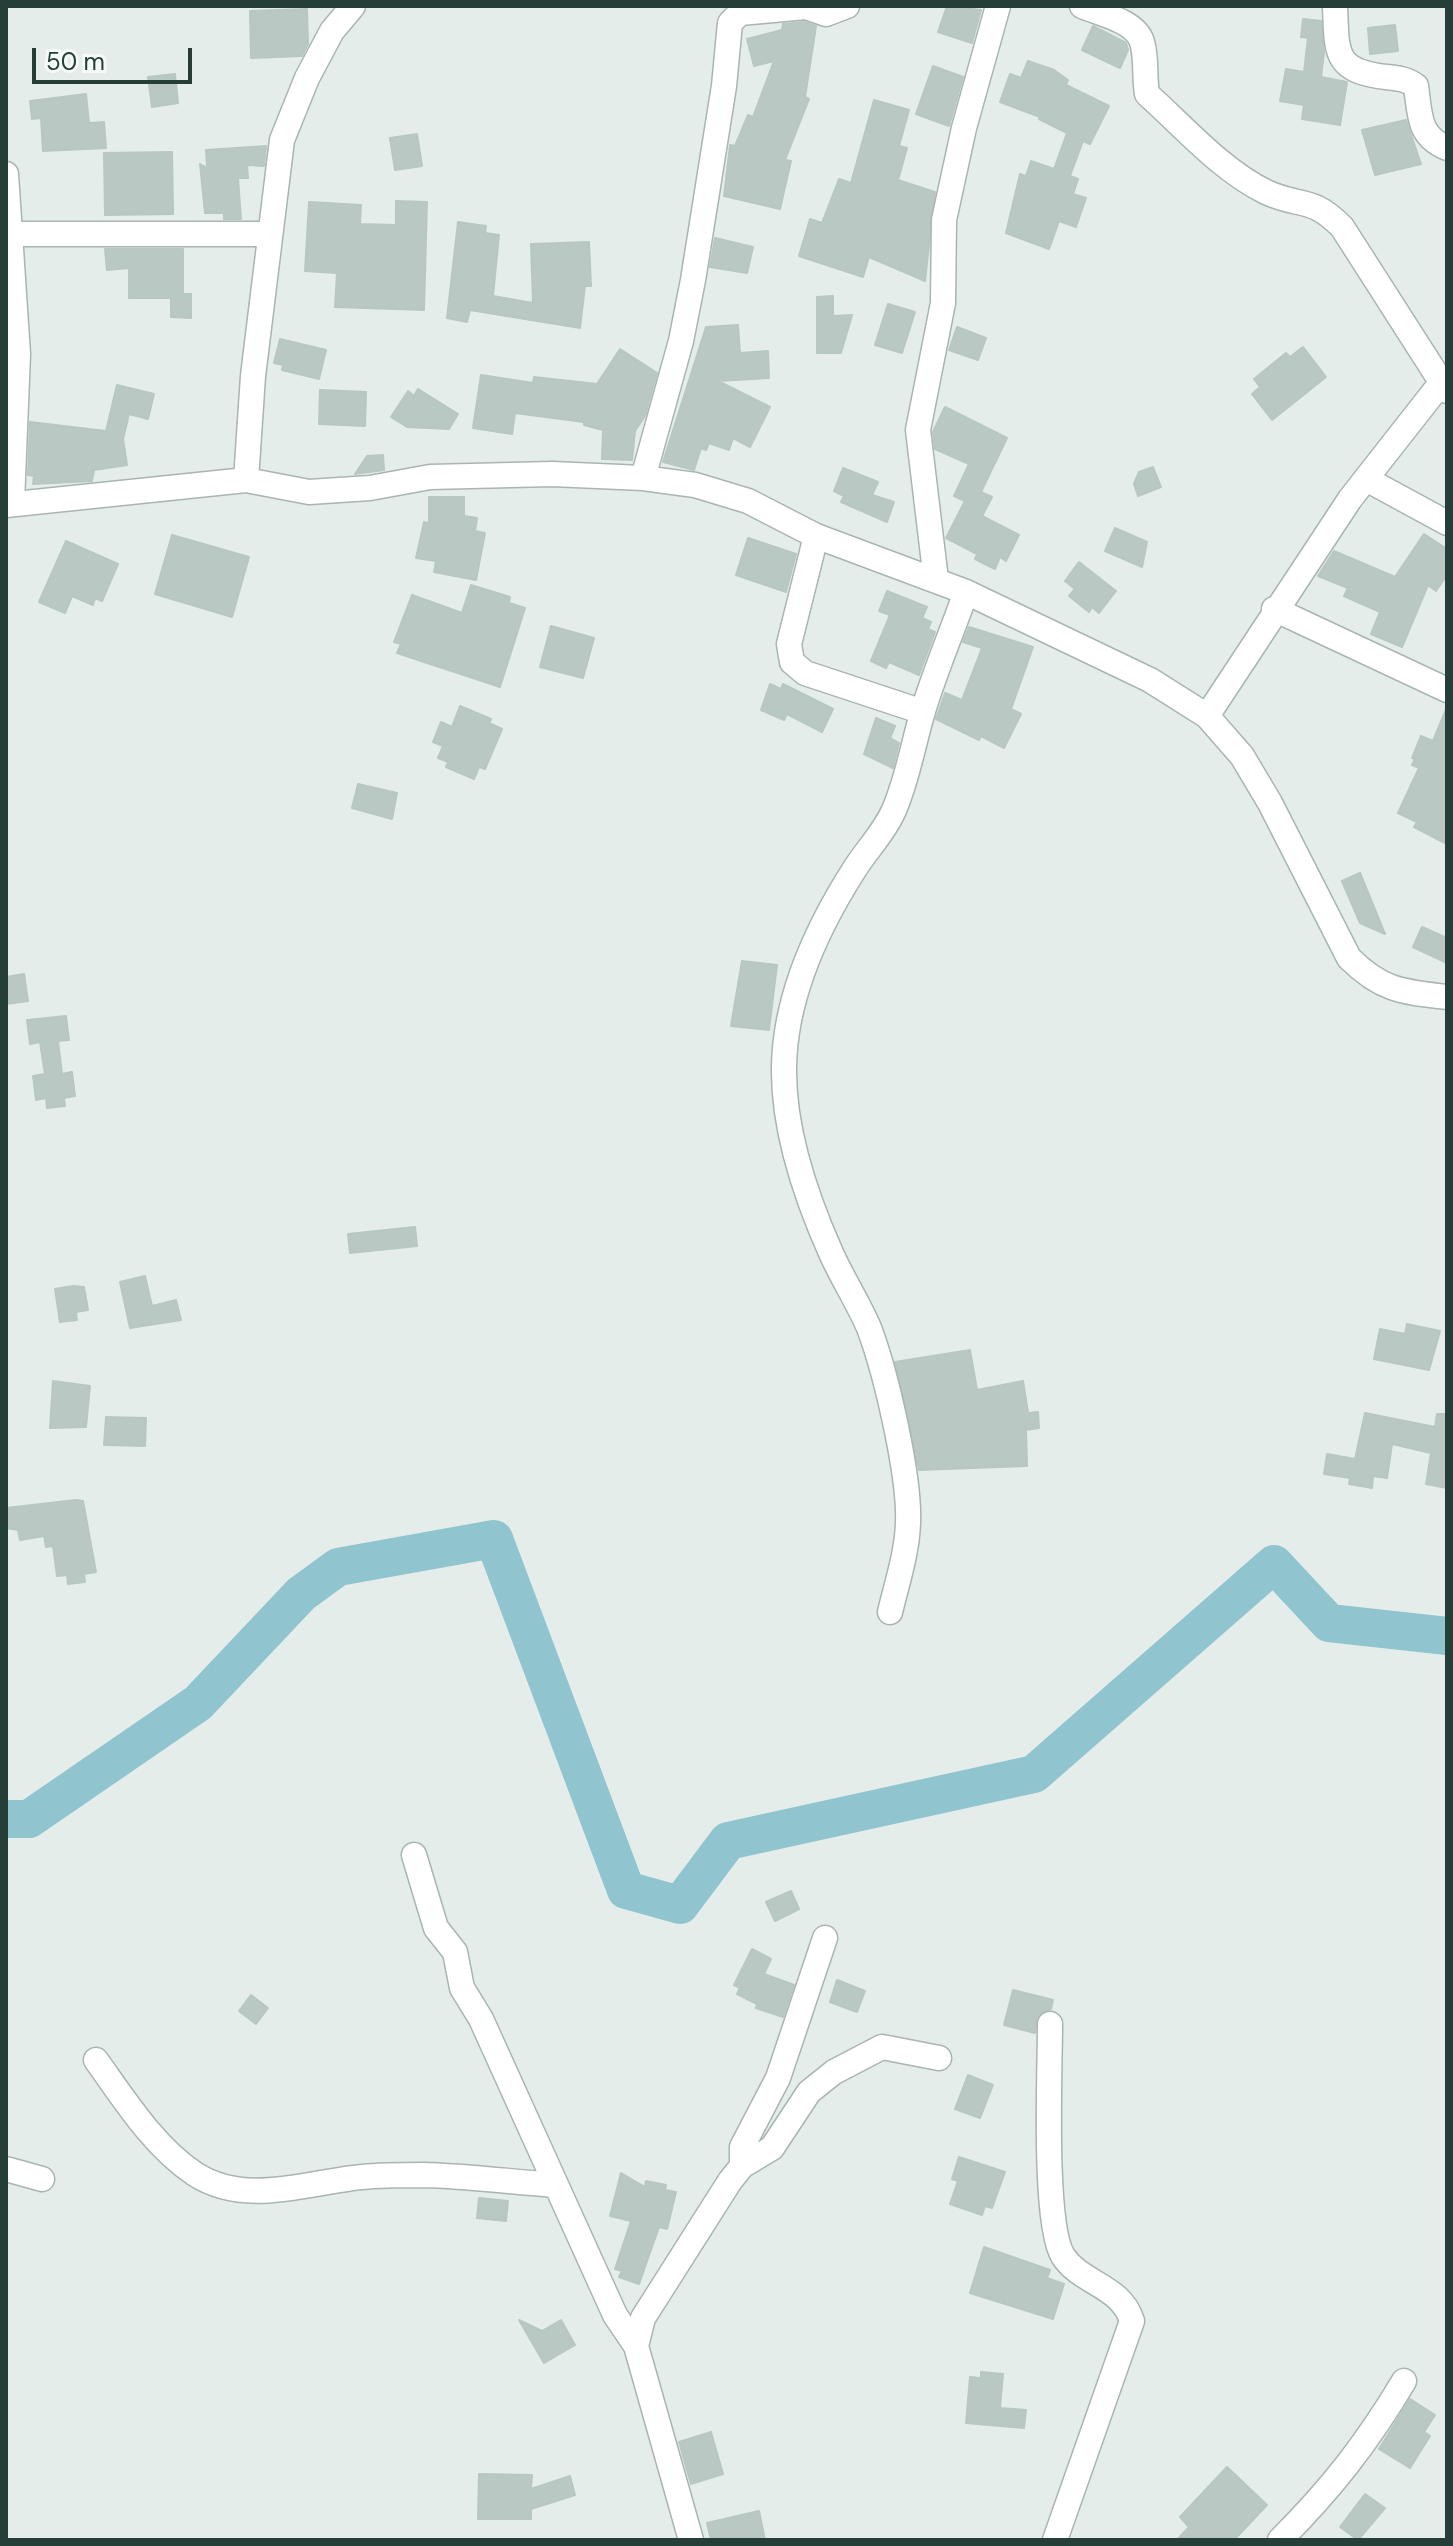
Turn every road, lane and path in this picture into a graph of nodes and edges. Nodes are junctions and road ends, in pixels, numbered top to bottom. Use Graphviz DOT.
graph roads {
  1 [pos="353,6"];
  2 [pos="847,6"];
  3 [pos="998,6"];
  4 [pos="1082,6"];
  5 [pos="1335,6"];
  6 [pos="1447,148"];
  7 [pos="6,174"];
  8 [pos="10,234"];
  9 [pos="270,234"];
  10 [pos="1444,387"];
  11 [pos="643,478"];
  12 [pos="1366,479"];
  13 [pos="246,480"];
  14 [pos="9,504"];
  15 [pos="1447,523"];
  16 [pos="816,536"];
  17 [pos="936,580"];
  18 [pos="966,592"];
  19 [pos="1274,609"];
  20 [pos="1447,690"];
  21 [pos="923,712"];
  22 [pos="1207,716"];
  23 [pos="1447,997"];
  24 [pos="890,1612"];
  25 [pos="414,1855"];
  26 [pos="825,1938"];
  27 [pos="1050,2024"];
  28 [pos="939,2058"];
  29 [pos="96,2060"];
  30 [pos="742,2166"];
  31 [pos="6,2169"];
  32 [pos="42,2179"];
  33 [pos="556,2185"];
  34 [pos="636,2346"];
  35 [pos="1404,2381"];
  36 [pos="691,2540"];
  37 [pos="1055,2540"];
  38 [pos="1280,2540"];
  1 -- 9 [label="street"];
  2 -- 11 [label="street"];
  3 -- 17 [label="street"];
  4 -- 10 [label="street"];
  5 -- 6 [label="street"];
  7 -- 8 [label="street"];
  8 -- 9 [label="street"];
  8 -- 14 [label="street"];
  9 -- 13 [label="street"];
  10 -- 12 [label="street"];
  11 -- 13 [label="street"];
  11 -- 16 [label="street"];
  12 -- 15 [label="street"];
  12 -- 19 [label="street"];
  13 -- 14 [label="street"];
  16 -- 17 [label="street"];
  16 -- 21 [label="street"];
  17 -- 18 [label="street"];
  18 -- 21 [label="street"];
  18 -- 22 [label="street"];
  19 -- 20 [label="street"];
  19 -- 22 [label="street"];
  21 -- 24 [label="street"];
  22 -- 23 [label="street"];
  25 -- 33 [label="street"];
  26 -- 30 [label="street"];
  27 -- 37 [label="street"];
  28 -- 30 [label="street"];
  29 -- 33 [label="street"];
  30 -- 34 [label="street"];
  31 -- 32 [label="street"];
  33 -- 34 [label="street"];
  34 -- 36 [label="street"];
  35 -- 38 [label="street"];
}
